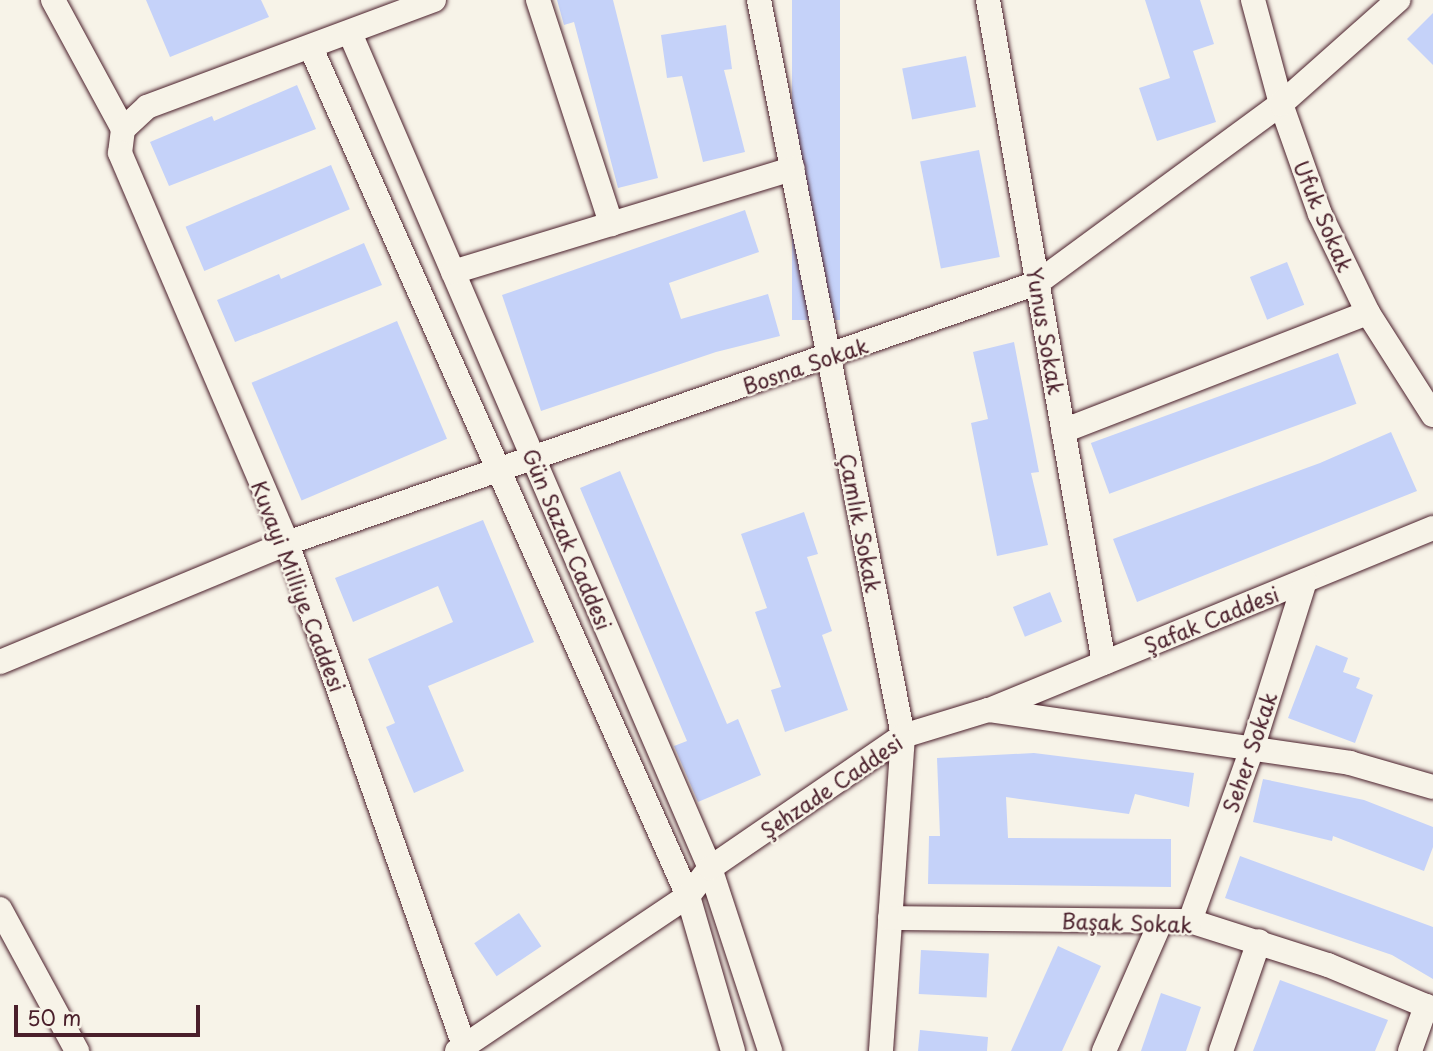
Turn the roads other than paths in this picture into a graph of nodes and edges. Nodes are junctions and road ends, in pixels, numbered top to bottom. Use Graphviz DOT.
graph roads {
  1 [pos="53,0"];
  2 [pos="434,0"];
  3 [pos="538,0"];
  4 [pos="758,0"];
  5 [pos="988,0"];
  6 [pos="1253,0"];
  7 [pos="1398,0"];
  8 [pos="350,33"];
  9 [pos="311,48"];
  10 [pos="1280,104"];
  11 [pos="123,129"];
  12 [pos="793,169"];
  13 [pos="611,224"];
  14 [pos="453,272"];
  15 [pos="1037,283"];
  16 [pos="1368,313"];
  17 [pos="828,358"];
  18 [pos="1433,415"];
  19 [pos="1063,431"];
  20 [pos="532,456"];
  21 [pos="498,469"];
  22 [pos="1433,528"];
  23 [pos="287,543"];
  24 [pos="1305,581"];
  25 [pos="0,662"];
  26 [pos="1104,663"];
  27 [pos="988,710"];
  28 [pos="903,736"];
  29 [pos="1252,749"];
  30 [pos="1433,787"];
  31 [pos="709,868"];
  32 [pos="688,896"];
  33 [pos="0,909"];
  34 [pos="890,918"];
  35 [pos="1161,921"];
  36 [pos="1190,921"];
  37 [pos="1259,941"];
  38 [pos="1430,1008"];
  39 [pos="462,1050"];
  40 [pos="77,1051"];
  41 [pos="733,1051"];
  42 [pos="770,1051"];
  43 [pos="881,1051"];
  44 [pos="1104,1051"];
  45 [pos="1221,1051"];
  46 [pos="1410,1051"];
  1 -- 11 [label="street"];
  2 -- 8 [label="street"];
  3 -- 13 [label="street"];
  4 -- 12 [label="street, Çamlık Sokak"];
  5 -- 15 [label="street, Yunus Sokak"];
  6 -- 10 [label="street, Ufuk Sokak"];
  7 -- 10 [label="street, Bosna Sokak"];
  8 -- 9 [label="street"];
  8 -- 14 [label="street, Gün Sazak Caddesi"];
  9 -- 11 [label="street"];
  9 -- 21 [label="street, Gün Sazak Caddesi"];
  10 -- 15 [label="street, Bosna Sokak"];
  10 -- 16 [label="street, Ufuk Sokak"];
  11 -- 23 [label="street, Kuvayi Milliye Caddesi"];
  12 -- 13 [label="street"];
  12 -- 17 [label="street, Çamlık Sokak"];
  13 -- 14 [label="street"];
  14 -- 20 [label="street, Gün Sazak Caddesi"];
  15 -- 17 [label="street, Bosna Sokak"];
  15 -- 19 [label="street, Yunus Sokak"];
  16 -- 18 [label="street, Ufuk Sokak"];
  16 -- 19 [label="street"];
  17 -- 20 [label="street, Bosna Sokak"];
  17 -- 28 [label="street, Çamlık Sokak"];
  19 -- 26 [label="street, Yunus Sokak"];
  20 -- 21 [label="street, Bosna Sokak"];
  20 -- 31 [label="street, Gün Sazak Caddesi"];
  21 -- 23 [label="street, Bosna Sokak"];
  21 -- 32 [label="street, Gün Sazak Caddesi"];
  22 -- 24 [label="street, Şafak Caddesi"];
  23 -- 25 [label="street, Bosna Sokak"];
  23 -- 39 [label="street, Kuvayi Milliye Caddesi"];
  24 -- 26 [label="street, Şafak Caddesi"];
  24 -- 29 [label="street, Seher Sokak"];
  26 -- 27 [label="street, Şafak Caddesi"];
  27 -- 28 [label="street, Şehzade Caddesi"];
  27 -- 29 [label="street, Şehzade Caddesi"];
  28 -- 31 [label="street, Şehzade Caddesi"];
  28 -- 34 [label="street, Çamlık Sokak"];
  29 -- 30 [label="street, Şehzade Caddesi"];
  29 -- 36 [label="street, Seher Sokak"];
  31 -- 32 [label="street, Şehzade Caddesi"];
  31 -- 42 [label="street, Gün Sazak Caddesi"];
  32 -- 39 [label="street, Şehzade Caddesi"];
  32 -- 41 [label="street, Gün Sazak Caddesi"];
  33 -- 40 [label="street"];
  34 -- 35 [label="street, Başak Sokak"];
  34 -- 43 [label="street, Çamlık Sokak"];
  35 -- 36 [label="street, Başak Sokak"];
  35 -- 44 [label="street"];
  36 -- 37 [label="street, Başak Sokak"];
  37 -- 38 [label="street, Başak Sokak"];
  37 -- 45 [label="street"];
  38 -- 46 [label="street"];
}
